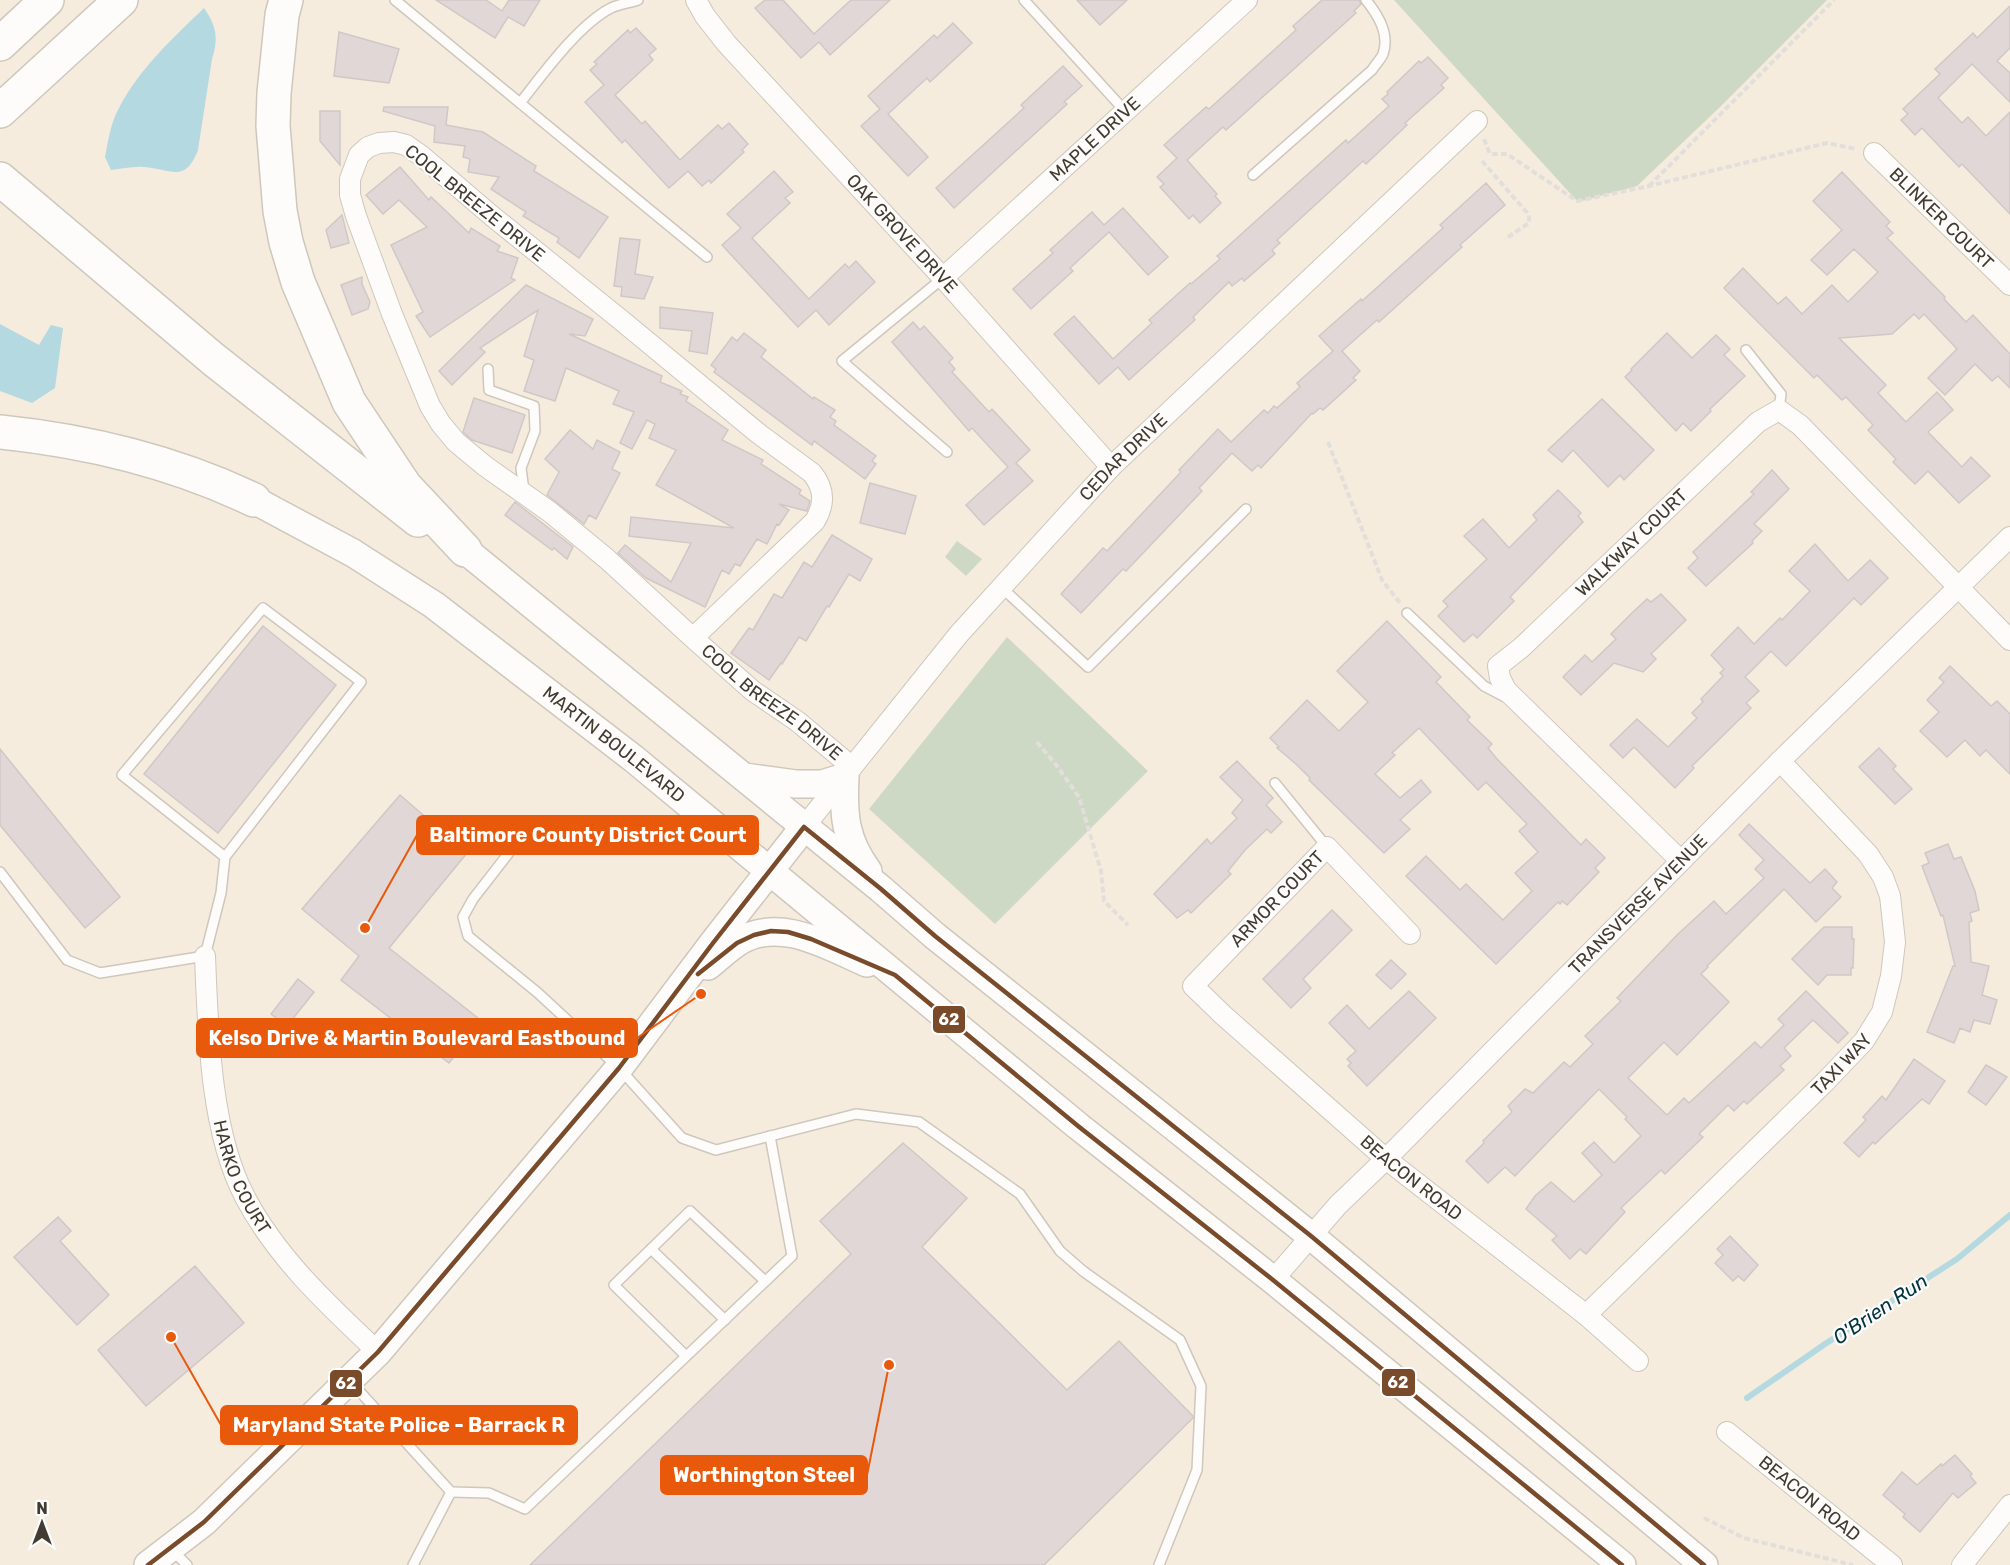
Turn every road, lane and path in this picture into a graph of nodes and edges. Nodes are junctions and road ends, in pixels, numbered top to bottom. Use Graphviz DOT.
graph roads {
  1 [pos="47,0"];
  2 [pos="121,0"];
  3 [pos="286,0"];
  4 [pos="395,0"];
  5 [pos="638,0"];
  6 [pos="696,0"];
  7 [pos="1024,0"];
  8 [pos="1247,0"];
  9 [pos="1366,0"];
  10 [pos="1834,0"];
  11 [pos="0,44"];
  12 [pos="520,103"];
  13 [pos="0,111"];
  14 [pos="1125,111"];
  15 [pos="1477,122"];
  16 [pos="1874,153"];
  17 [pos="1482,161"];
  18 [pos="1253,176"];
  19 [pos="0,179"];
  20 [pos="1649,186"];
  21 [pos="1505,239"];
  22 [pos="707,257"];
  23 [pos="943,278"];
  24 [pos="2010,285"];
  25 [pos="1746,350"];
  26 [pos="488,369"];
  27 [pos="1779,410"];
  28 [pos="0,432"];
  29 [pos="1328,442"];
  30 [pos="0,450"];
  31 [pos="947,452"];
  32 [pos="1111,467"];
  33 [pos="524,494"];
  34 [pos="254,500"];
  35 [pos="1246,509"];
  36 [pos="2010,537"];
  37 [pos="465,550"];
  38 [pos="1958,586"];
  39 [pos="1002,588"];
  40 [pos="1407,613"];
  41 [pos="693,639"];
  42 [pos="2010,640"];
  43 [pos="1521,704"];
  44 [pos="1037,742"];
  45 [pos="1780,761"];
  46 [pos="849,772"];
  47 [pos="744,777"];
  48 [pos="1275,783"];
  49 [pos="529,827"];
  50 [pos="804,827"];
  51 [pos="1327,847"];
  52 [pos="225,857"];
  53 [pos="1681,861"];
  54 [pos="770,871"];
  55 [pos="0,872"];
  56 [pos="881,889"];
  57 [pos="1128,925"];
  58 [pos="1410,934"];
  59 [pos="206,956"];
  60 [pos="895,975"];
  61 [pos="1193,986"];
  62 [pos="677,991"];
  63 [pos="619,1068"];
  64 [pos="770,1136"];
  65 [pos="1386,1159"];
  66 [pos="1311,1236"];
  67 [pos="651,1249"];
  68 [pos="1273,1280"];
  69 [pos="765,1281"];
  70 [pos="1586,1315"];
  71 [pos="725,1320"];
  72 [pos="378,1352"];
  73 [pos="686,1356"];
  74 [pos="1638,1361"];
  75 [pos="350,1380"];
  76 [pos="1727,1432"];
  77 [pos="452,1492"];
  78 [pos="2010,1505"];
  79 [pos="1704,1518"];
  80 [pos="179,1556"];
  81 [pos="148,1565"];
  82 [pos="413,1565"];
  83 [pos="1160,1565"];
  84 [pos="1622,1565"];
  85 [pos="1704,1565"];
  86 [pos="1852,1565"];
  87 [pos="1892,1565"];
  88 [pos="1962,1565"];
  1 -- 11 [label="highway"];
  2 -- 13 [label="highway"];
  3 -- 37 [label="highway"];
  4 -- 12 [label="lane"];
  5 -- 12 [label="lane"];
  6 -- 23 [label="street, OAK GROVE DRIVE"];
  7 -- 14 [label="lane"];
  8 -- 14 [label="street, MAPLE DRIVE"];
  9 -- 18 [label="lane"];
  10 -- 20 [label="path"];
  12 -- 22 [label="lane"];
  14 -- 23 [label="street, MAPLE DRIVE"];
  15 -- 20 [label="path"];
  15 -- 32 [label="street, CEDAR DRIVE"];
  16 -- 20 [label="path"];
  16 -- 24 [label="street, BLINKER COURT"];
  17 -- 21 [label="path"];
  19 -- 37 [label="highway"];
  23 -- 31 [label="lane"];
  23 -- 32 [label="street, OAK GROVE DRIVE"];
  25 -- 27 [label="lane"];
  26 -- 33 [label="lane"];
  27 -- 38 [label="street"];
  27 -- 43 [label="street, WALKWAY COURT"];
  28 -- 34 [label="highway"];
  29 -- 40 [label="path"];
  30 -- 34 [label="highway"];
  32 -- 39 [label="street, CEDAR DRIVE"];
  33 -- 41 [label="street, COOL BREEZE DRIVE"];
  33 -- 41 [label="street, COOL BREEZE DRIVE"];
  34 -- 54 [label="main road, MARTIN BOULEVARD"];
  35 -- 39 [label="lane"];
  36 -- 38 [label="street, TRANSVERSE AVENUE"];
  37 -- 47 [label="main road"];
  38 -- 42 [label="street"];
  38 -- 45 [label="street, TRANSVERSE AVENUE"];
  39 -- 46 [label="street, CEDAR DRIVE"];
  40 -- 43 [label="lane"];
  41 -- 46 [label="street, COOL BREEZE DRIVE"];
  43 -- 53 [label="street, WALKWAY COURT"];
  44 -- 57 [label="path"];
  45 -- 53 [label="street, TRANSVERSE AVENUE"];
  45 -- 70 [label="street, TAXI WAY"];
  46 -- 47 [label="main road"];
  46 -- 50 [label="street, CEDAR DRIVE"];
  46 -- 56 [label="main road"];
  47 -- 50 [label="main road"];
  48 -- 51 [label="lane"];
  49 -- 63 [label="lane"];
  50 -- 54 [label="main road"];
  50 -- 56 [label="main road"];
  51 -- 58 [label="street, ARMOR COURT"];
  51 -- 61 [label="street, ARMOR COURT"];
  52 -- 52 [label="lane"];
  52 -- 59 [label="lane"];
  53 -- 65 [label="street, TRANSVERSE AVENUE"];
  54 -- 60 [label="main road, MARTIN BOULEVARD"];
  54 -- 62 [label="main road"];
  55 -- 59 [label="lane"];
  56 -- 66 [label="main road"];
  59 -- 72 [label="street, HARKO COURT"];
  60 -- 62 [label="main road"];
  60 -- 68 [label="main road, MARTIN BOULEVARD"];
  61 -- 65 [label="street, BEACON ROAD"];
  62 -- 63 [label="main road"];
  63 -- 64 [label="lane"];
  63 -- 72 [label="main road"];
  64 -- 69 [label="lane"];
  64 -- 83 [label="lane"];
  65 -- 66 [label="street, TRANSVERSE AVENUE"];
  65 -- 70 [label="street, BEACON ROAD"];
  66 -- 68 [label="street, TRANSVERSE AVENUE"];
  66 -- 85 [label="main road"];
  67 -- 69 [label="lane"];
  67 -- 71 [label="lane"];
  67 -- 73 [label="lane"];
  68 -- 84 [label="main road, MARTIN BOULEVARD"];
  69 -- 71 [label="lane"];
  70 -- 74 [label="street, BEACON ROAD"];
  71 -- 73 [label="lane"];
  72 -- 75 [label="main road"];
  73 -- 77 [label="lane"];
  75 -- 77 [label="lane"];
  75 -- 80 [label="main road"];
  76 -- 87 [label="street, BEACON ROAD"];
  77 -- 82 [label="lane"];
  78 -- 88 [label="street"];
  79 -- 86 [label="path"];
  80 -- 81 [label="main road"];
}
